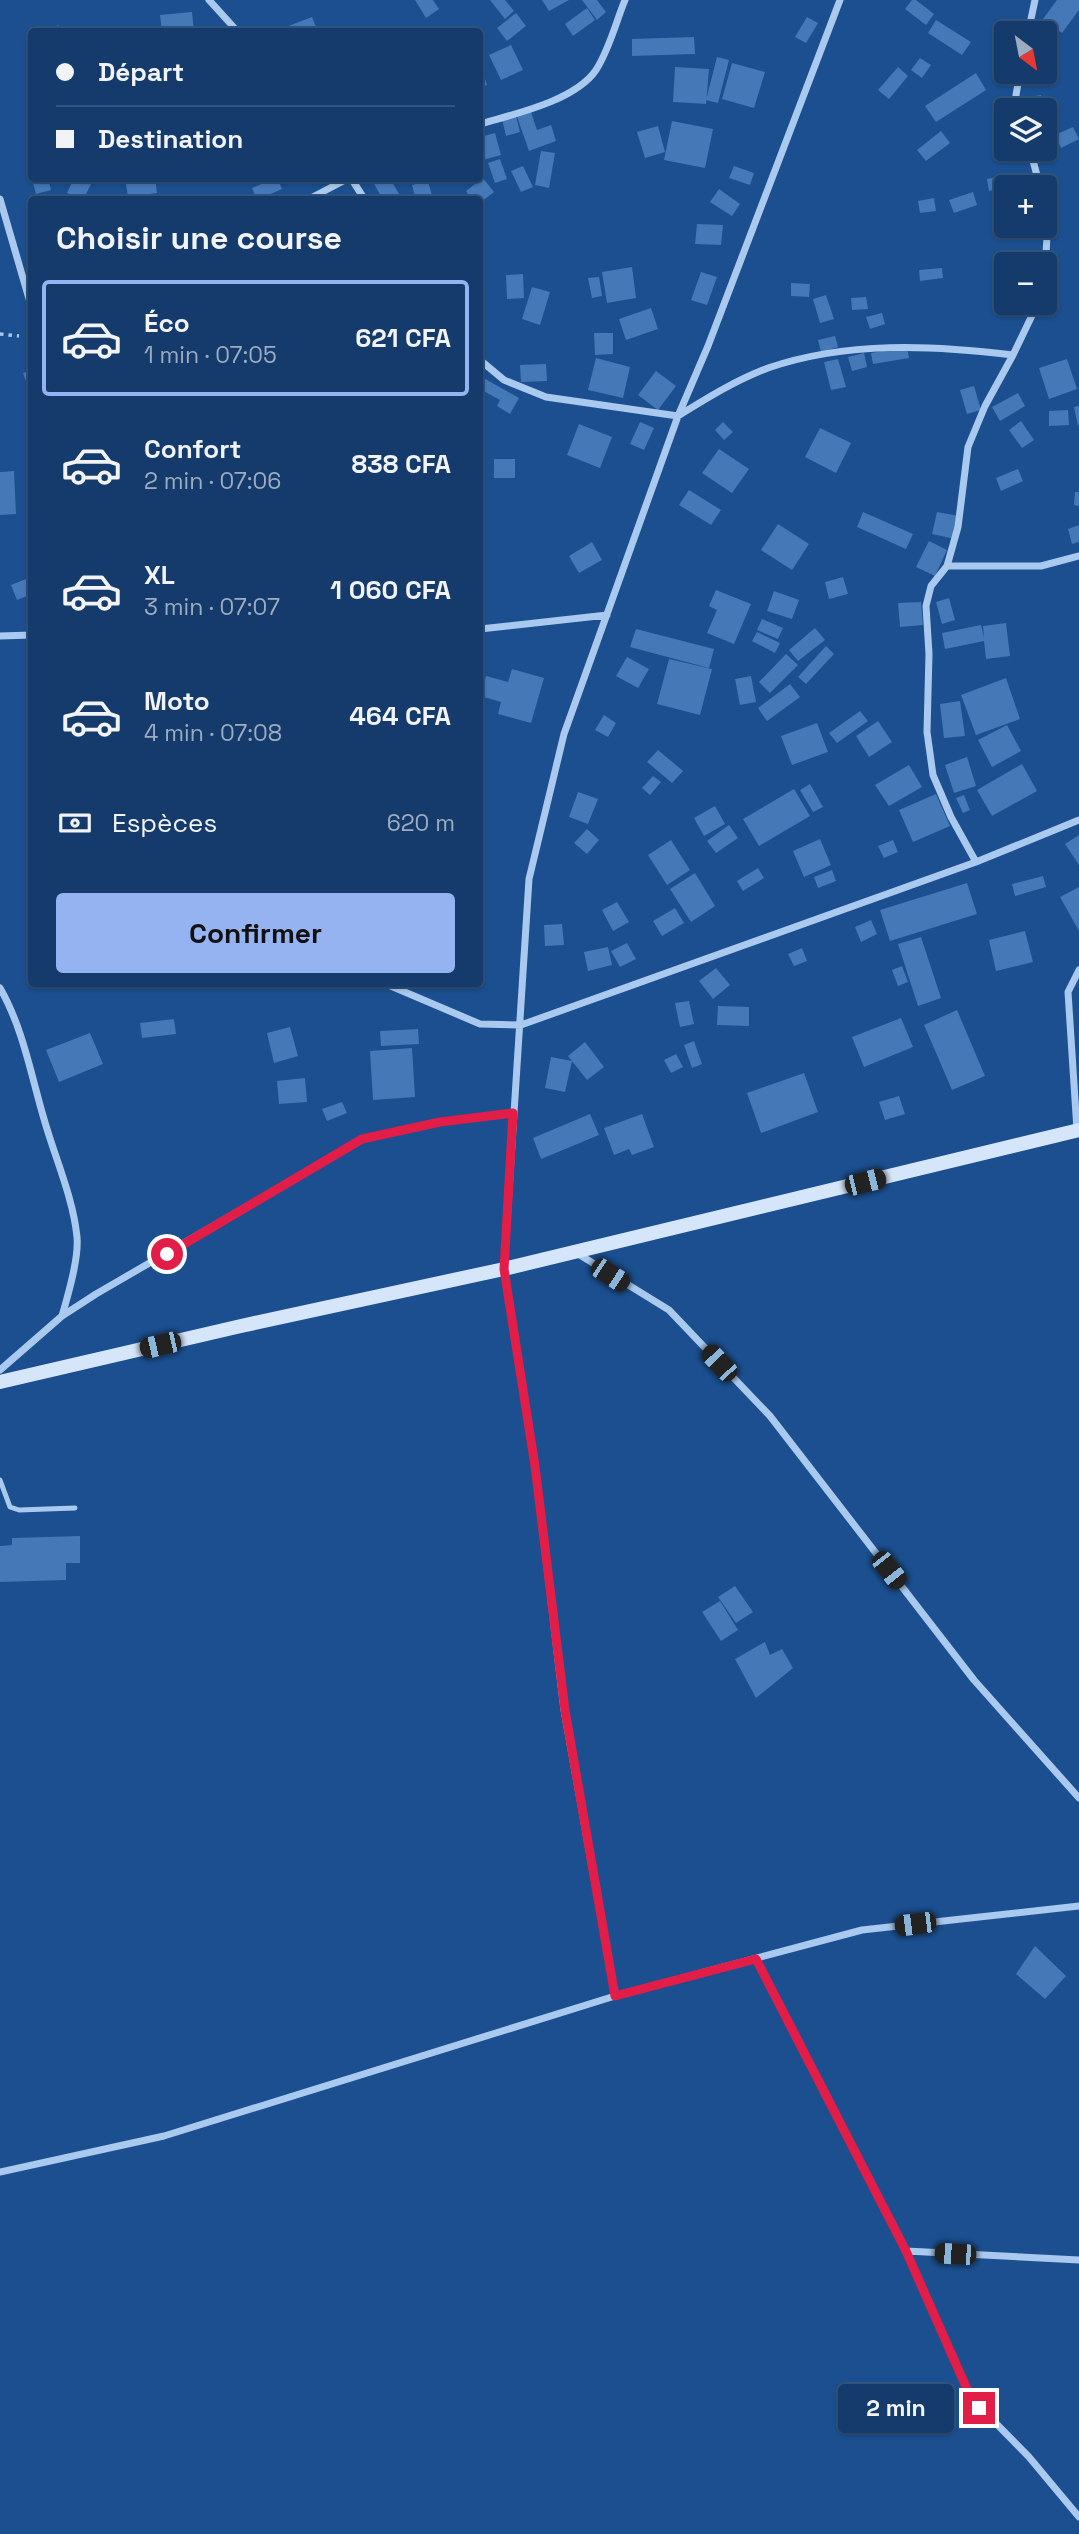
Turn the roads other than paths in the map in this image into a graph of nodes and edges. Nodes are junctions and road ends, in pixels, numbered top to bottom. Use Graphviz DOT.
graph roads {
  1 [pos="209,0"];
  2 [pos="625,0"];
  3 [pos="840,0"];
  4 [pos="1035,0"];
  5 [pos="1031,21"];
  6 [pos="234,28"];
  7 [pos="483,123"];
  8 [pos="342,182"];
  9 [pos="315,196"];
  10 [pos="0,200"];
  11 [pos="28,295"];
  12 [pos="1032,315"];
  13 [pos="1013,355"];
  14 [pos="483,362"];
  15 [pos="678,416"];
  16 [pos="1079,556"];
  17 [pos="947,566"];
  18 [pos="607,615"];
  19 [pos="483,629"];
  20 [pos="28,635"];
  21 [pos="0,636"];
  22 [pos="1079,820"];
  23 [pos="976,862"];
  24 [pos="1079,970"];
  25 [pos="393,987"];
  26 [pos="0,988"];
  27 [pos="521,1025"];
  28 [pos="513,1113"];
  29 [pos="1078,1130"];
  30 [pos="575,1252"];
  31 [pos="504,1269"];
  32 [pos="62,1316"];
  33 [pos="0,1370"];
  34 [pos="0,1382"];
  35 [pos="0,1480"];
  36 [pos="75,1508"];
  37 [pos="1079,1798"];
  38 [pos="1079,1906"];
  39 [pos="756,1959"];
  40 [pos="615,1996"];
  41 [pos="0,2172"];
  42 [pos="906,2251"];
  43 [pos="1079,2260"];
  44 [pos="1079,2517"];
  1 -- 6 [label="street"];
  2 -- 7 [label="street"];
  3 -- 15 [label="street"];
  4 -- 5 [label="street"];
  8 -- 9 [label="street"];
  10 -- 11 [label="street"];
  12 -- 13 [label="street"];
  13 -- 15 [label="street"];
  13 -- 17 [label="street"];
  14 -- 15 [label="street"];
  15 -- 18 [label="street"];
  16 -- 17 [label="street"];
  17 -- 23 [label="street"];
  18 -- 19 [label="street"];
  18 -- 27 [label="street"];
  20 -- 21 [label="street"];
  22 -- 23 [label="street"];
  23 -- 27 [label="street"];
  24 -- 29 [label="street"];
  25 -- 27 [label="street"];
  26 -- 32 [label="street"];
  27 -- 28 [label="street"];
  28 -- 31 [label="street"];
  28 -- 32 [label="street"];
  29 -- 30 [label="main road"];
  30 -- 31 [label="main road"];
  30 -- 37 [label="street"];
  31 -- 34 [label="main road"];
  31 -- 40 [label="street"];
  32 -- 33 [label="street"];
  35 -- 36 [label="lane"];
  38 -- 39 [label="street"];
  39 -- 40 [label="street"];
  39 -- 42 [label="street"];
  40 -- 41 [label="street"];
  42 -- 43 [label="street"];
  42 -- 44 [label="street"];
}
